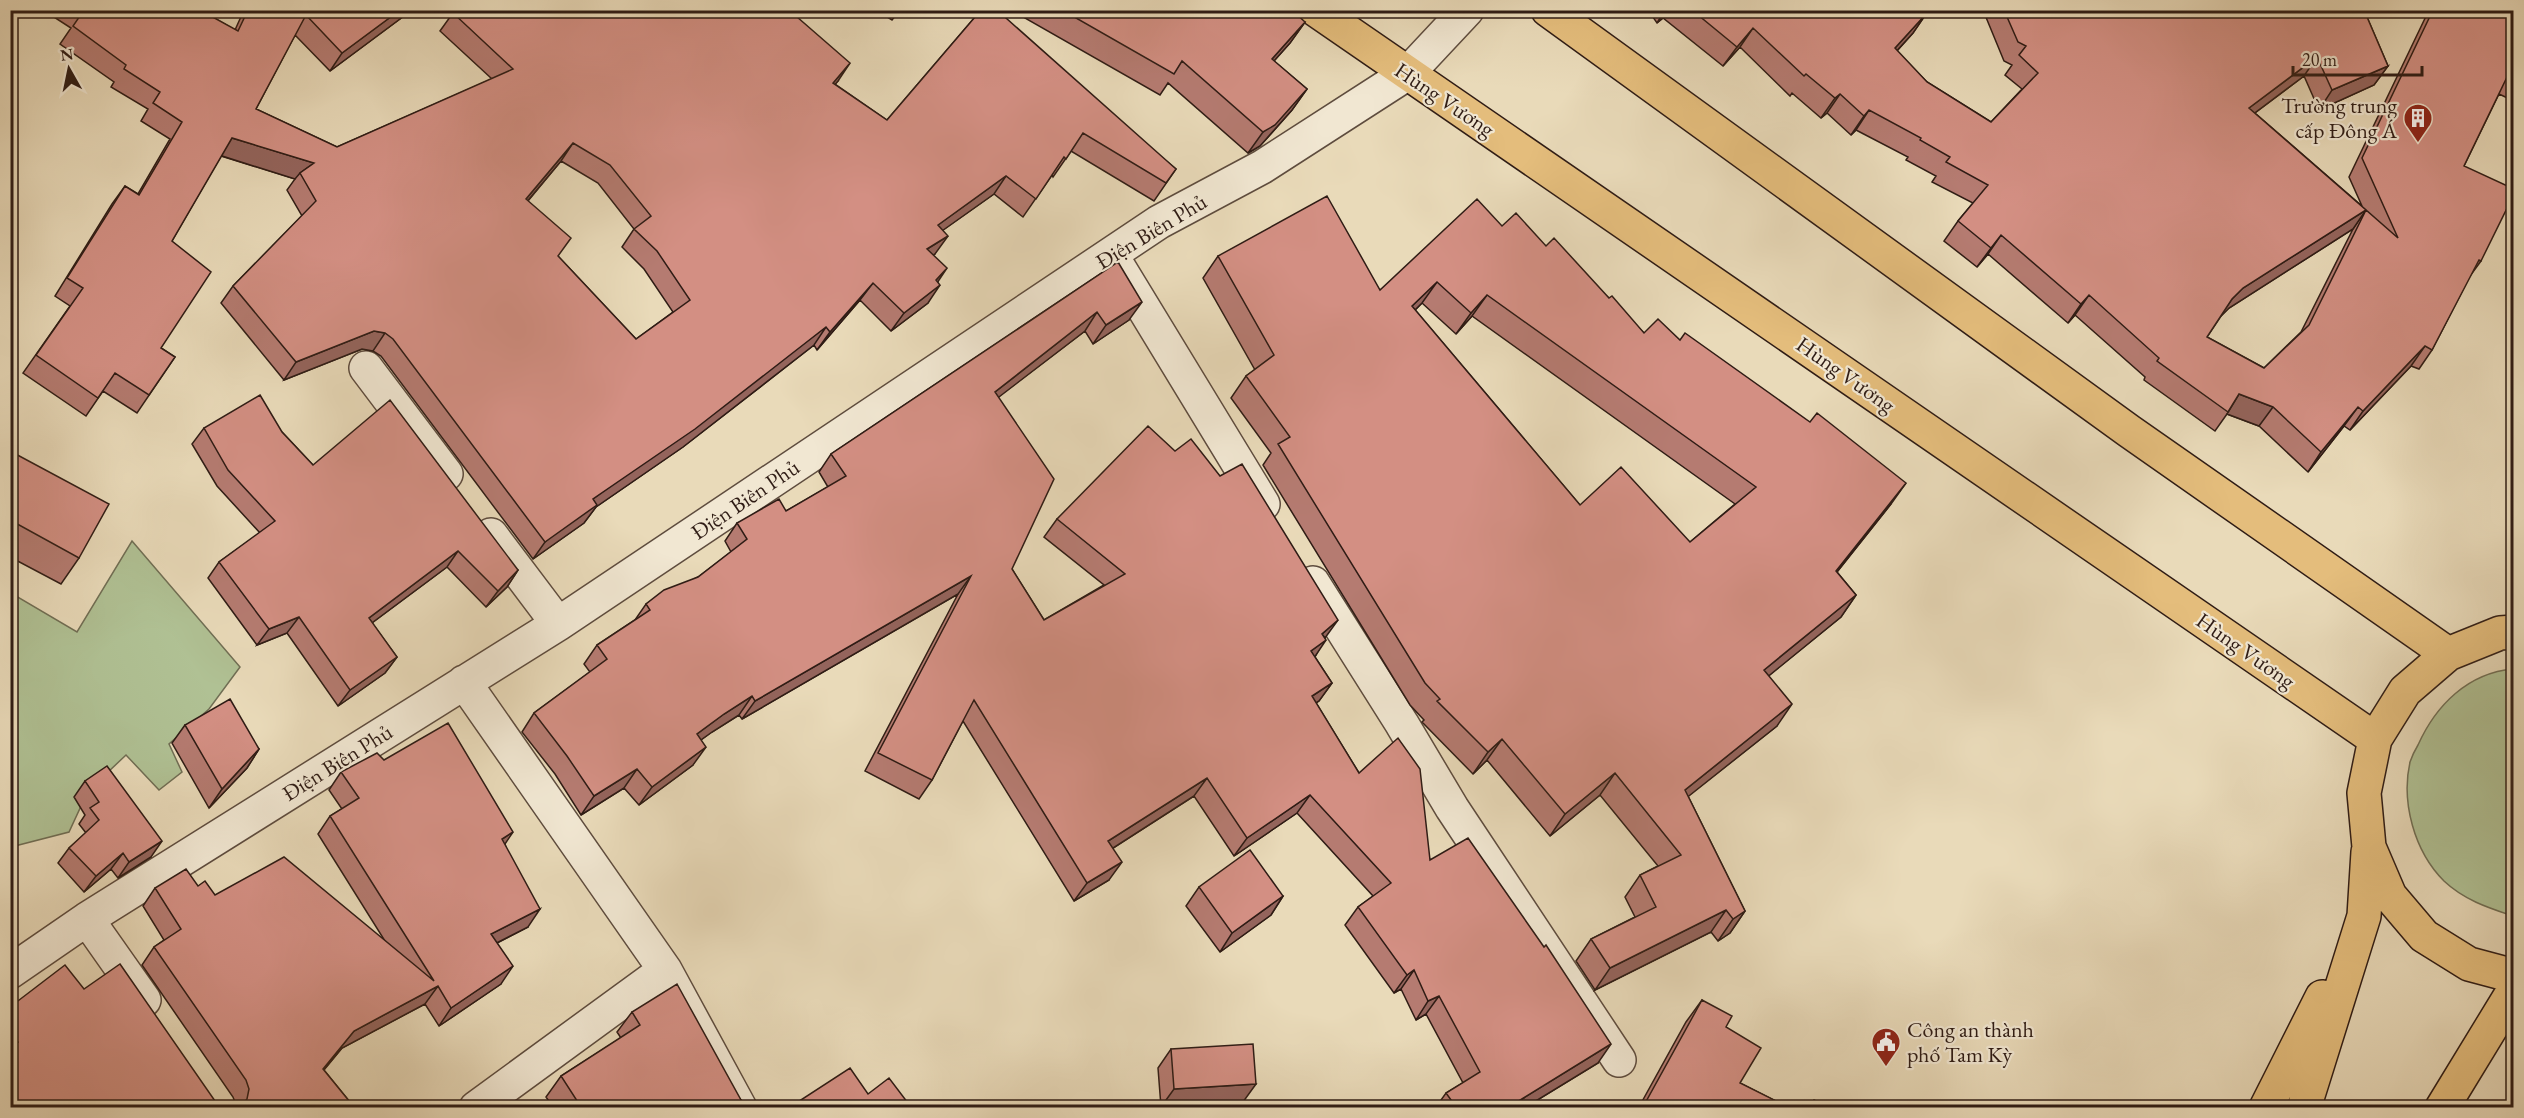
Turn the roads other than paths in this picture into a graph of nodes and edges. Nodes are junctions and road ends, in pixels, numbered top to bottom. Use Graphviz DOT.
graph roads {
  1 [pos="1316,10"];
  2 [pos="1467,10"];
  3 [pos="1548,10"];
  4 [pos="1408,73"];
  5 [pos="1111,255"];
  6 [pos="366,368"];
  7 [pos="1279,529"];
  8 [pos="1298,558"];
  9 [pos="558,624"];
  10 [pos="2509,626"];
  11 [pos="2448,654"];
  12 [pos="464,682"];
  13 [pos="2375,739"];
  14 [pos="2369,847"];
  15 [pos="2364,916"];
  16 [pos="87,919"];
  17 [pos="665,970"];
  18 [pos="10,972"];
  19 [pos="2514,976"];
  20 [pos="2514,990"];
  21 [pos="159,1023"];
  22 [pos="2488,1031"];
  23 [pos="1619,1060"];
  24 [pos="476,1107"];
  25 [pos="740,1107"];
  26 [pos="2266,1107"];
  27 [pos="2304,1107"];
  28 [pos="2442,1107"];
  29 [pos="2459,1107"];
  1 -- 4 [label="main road, Hùng Vương"];
  2 -- 4 [label="street, Điện Biên Phủ"];
  3 -- 11 [label="main road"];
  4 -- 5 [label="street, Điện Biên Phủ"];
  4 -- 13 [label="main road, Hùng Vương"];
  5 -- 7 [label="street"];
  5 -- 9 [label="street, Điện Biên Phủ"];
  6 -- 9 [label="street"];
  8 -- 23 [label="street"];
  9 -- 12 [label="street, Điện Biên Phủ"];
  10 -- 11 [label="main road"];
  11 -- 13 [label="main road"];
  12 -- 16 [label="street, Điện Biên Phủ"];
  12 -- 17 [label="street"];
  13 -- 14 [label="main road"];
  14 -- 15 [label="main road"];
  14 -- 19 [label="main road"];
  15 -- 26 [label="main road"];
  15 -- 27 [label="main road"];
  16 -- 18 [label="street, Điện Biên Phủ"];
  16 -- 21 [label="street"];
  17 -- 24 [label="street"];
  17 -- 25 [label="street"];
  20 -- 22 [label="main road"];
  22 -- 28 [label="main road"];
  22 -- 29 [label="main road"];
}
